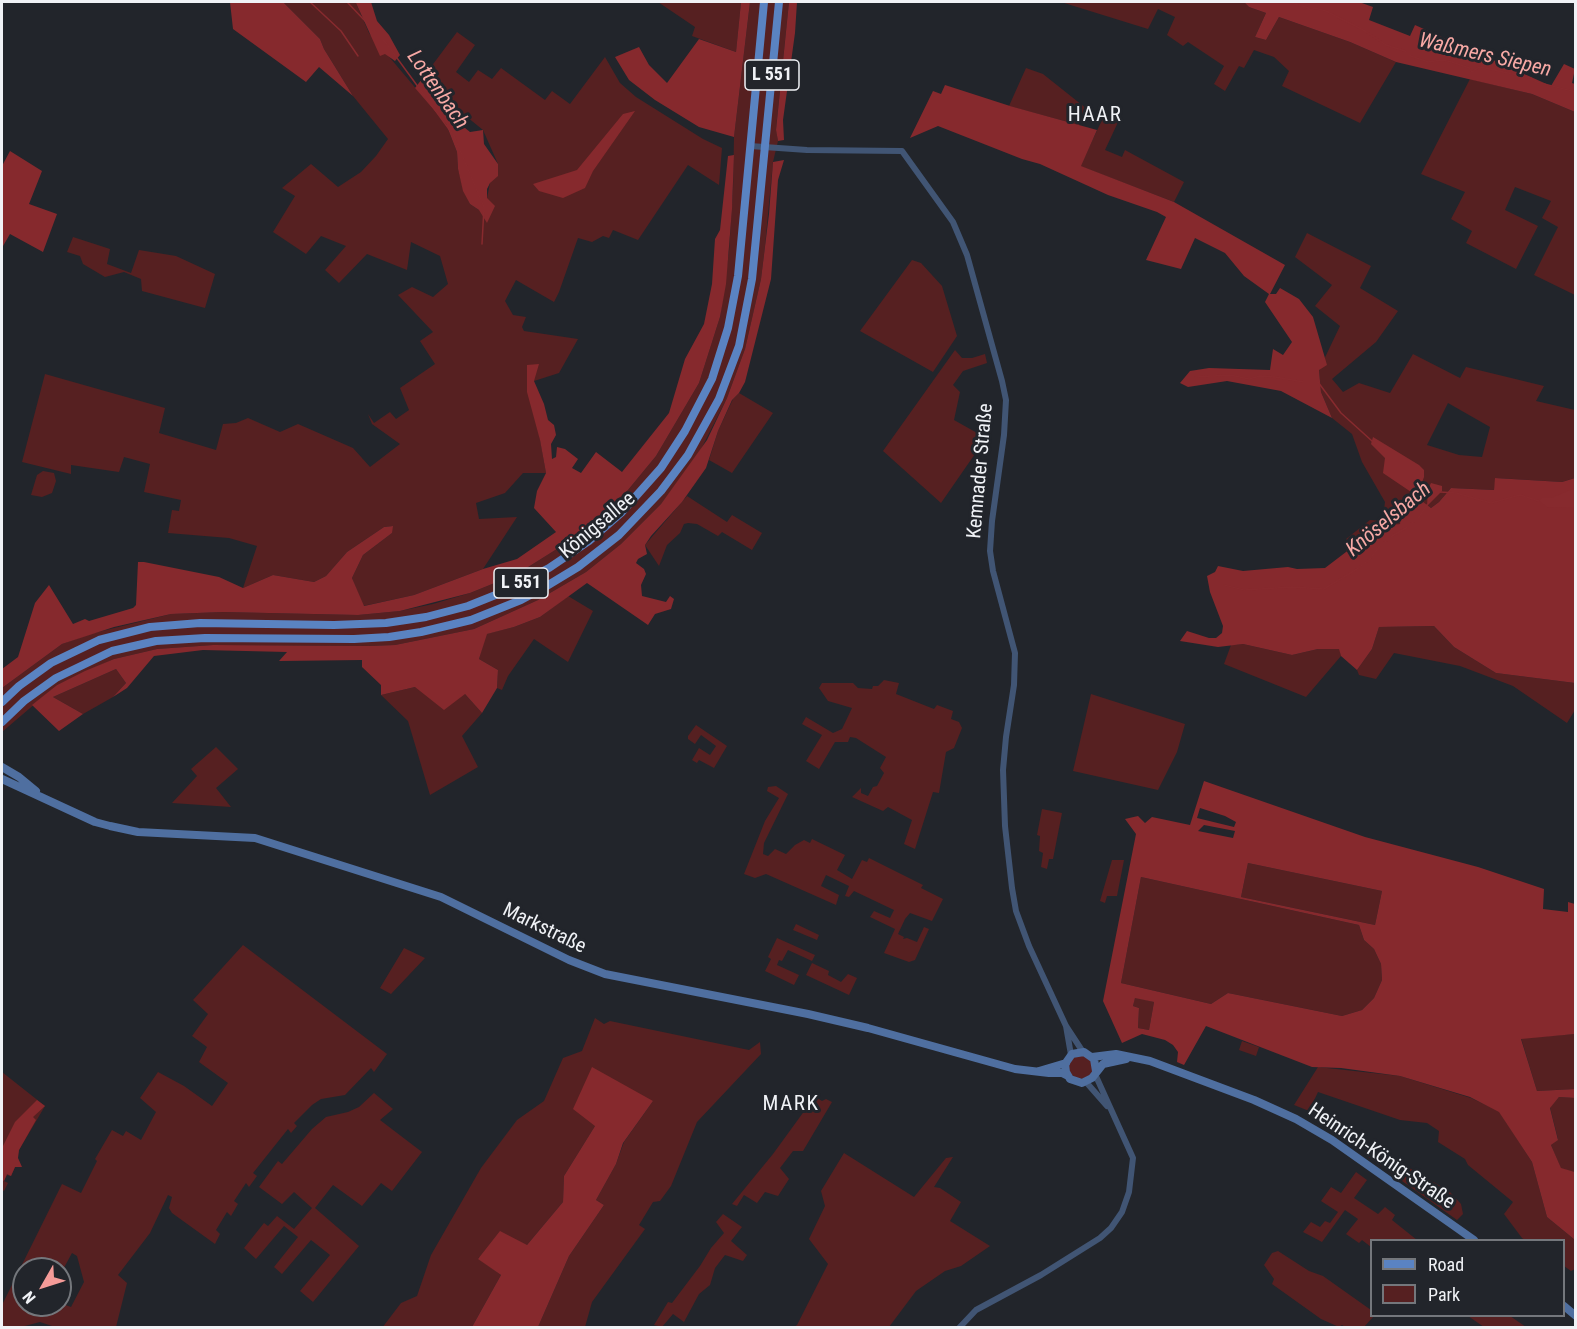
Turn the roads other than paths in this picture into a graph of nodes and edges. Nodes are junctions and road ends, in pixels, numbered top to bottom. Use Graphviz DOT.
graph roads {
  1 [pos="764,2"];
  2 [pos="779,2"];
  3 [pos="750,146"];
  4 [pos="765,148"];
  5 [pos="2,702"];
  6 [pos="2,722"];
  7 [pos="2,767"];
  8 [pos="2,779"];
  9 [pos="44,797"];
  10 [pos="1066,1026"];
  11 [pos="1083,1052"];
  12 [pos="1071,1055"];
  13 [pos="1092,1057"];
  14 [pos="1131,1058"];
  15 [pos="1066,1062"];
  16 [pos="1040,1071"];
  17 [pos="1096,1072"];
  18 [pos="1068,1076"];
  19 [pos="1086,1082"];
  20 [pos="1110,1109"];
  21 [pos="1473,1239"];
  22 [pos="959,1328"];
  1 -- 3 [label="main road, Königsallee / L 551"];
  2 -- 4 [label="main road, Königsallee / L 551"];
  3 -- 4 [label="street"];
  3 -- 5 [label="main road, Königsallee / L 551"];
  4 -- 6 [label="main road, Königsallee / L 551"];
  4 -- 10 [label="street, Kemnader Straße"];
  7 -- 9 [label="main road, Markstraße"];
  8 -- 9 [label="main road, Markstraße"];
  9 -- 16 [label="main road, Markstraße"];
  10 -- 11 [label="street, Kemnader Straße"];
  10 -- 12 [label="street, Kemnader Straße"];
  11 -- 12 [label="main road"];
  11 -- 13 [label="main road"];
  12 -- 15 [label="main road"];
  13 -- 14 [label="main road, Heinrich-König-Straße"];
  13 -- 17 [label="main road"];
  14 -- 17 [label="main road, Heinrich-König-Straße"];
  14 -- 21 [label="main road, Heinrich-König-Straße"];
  15 -- 16 [label="main road, Markstraße"];
  15 -- 18 [label="main road"];
  16 -- 18 [label="main road, Markstraße"];
  17 -- 19 [label="main road"];
  17 -- 20 [label="street"];
  18 -- 19 [label="main road"];
  19 -- 20 [label="street"];
  20 -- 22 [label="street"];
}
